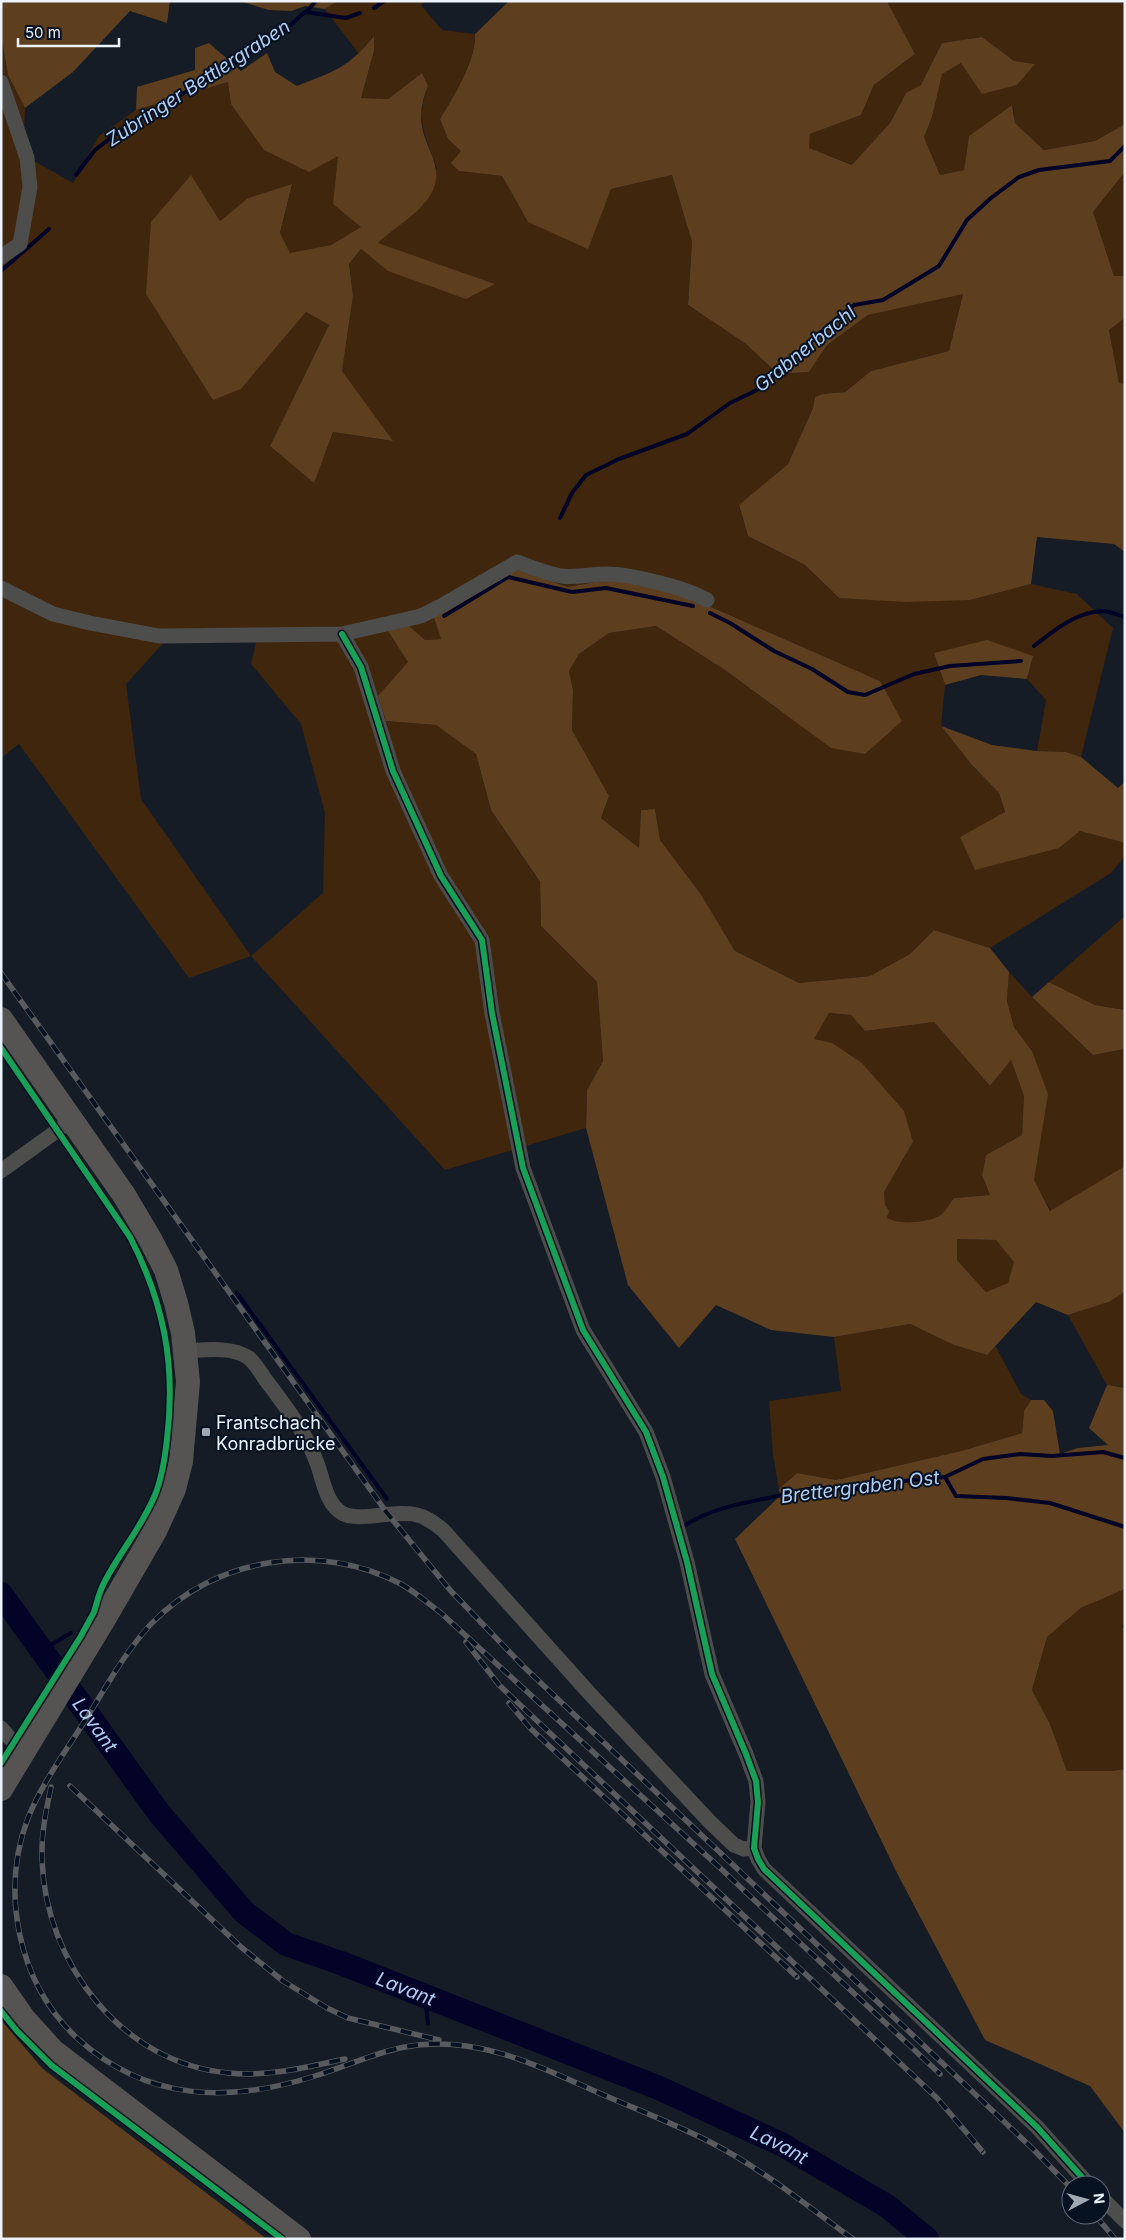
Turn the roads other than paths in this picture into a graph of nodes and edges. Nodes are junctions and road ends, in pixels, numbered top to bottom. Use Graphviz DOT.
graph roads {
  1 [pos="1,82"];
  2 [pos="1,257"];
  3 [pos="1,588"];
  4 [pos="707,600"];
  5 [pos="342,634"];
  6 [pos="1,1019"];
  7 [pos="72,1120"];
  8 [pos="1,1171"];
  9 [pos="186,1351"];
  10 [pos="1,1728"];
  11 [pos="22,1752"];
  12 [pos="1,1789"];
  13 [pos="754,1848"];
  14 [pos="1,1986"];
  15 [pos="1080,2175"];
  16 [pos="1111,2207"];
  17 [pos="1125,2221"];
  18 [pos="299,2239"];
  1 -- 2 [label="street"];
  3 -- 5 [label="street"];
  4 -- 5 [label="street"];
  5 -- 13 [label="street"];
  6 -- 7 [label="main road"];
  7 -- 8 [label="street"];
  7 -- 9 [label="main road"];
  9 -- 11 [label="main road"];
  9 -- 13 [label="street"];
  10 -- 11 [label="street"];
  11 -- 12 [label="main road"];
  13 -- 15 [label="street"];
  14 -- 18 [label="main road"];
  16 -- 17 [label="street"];
}
